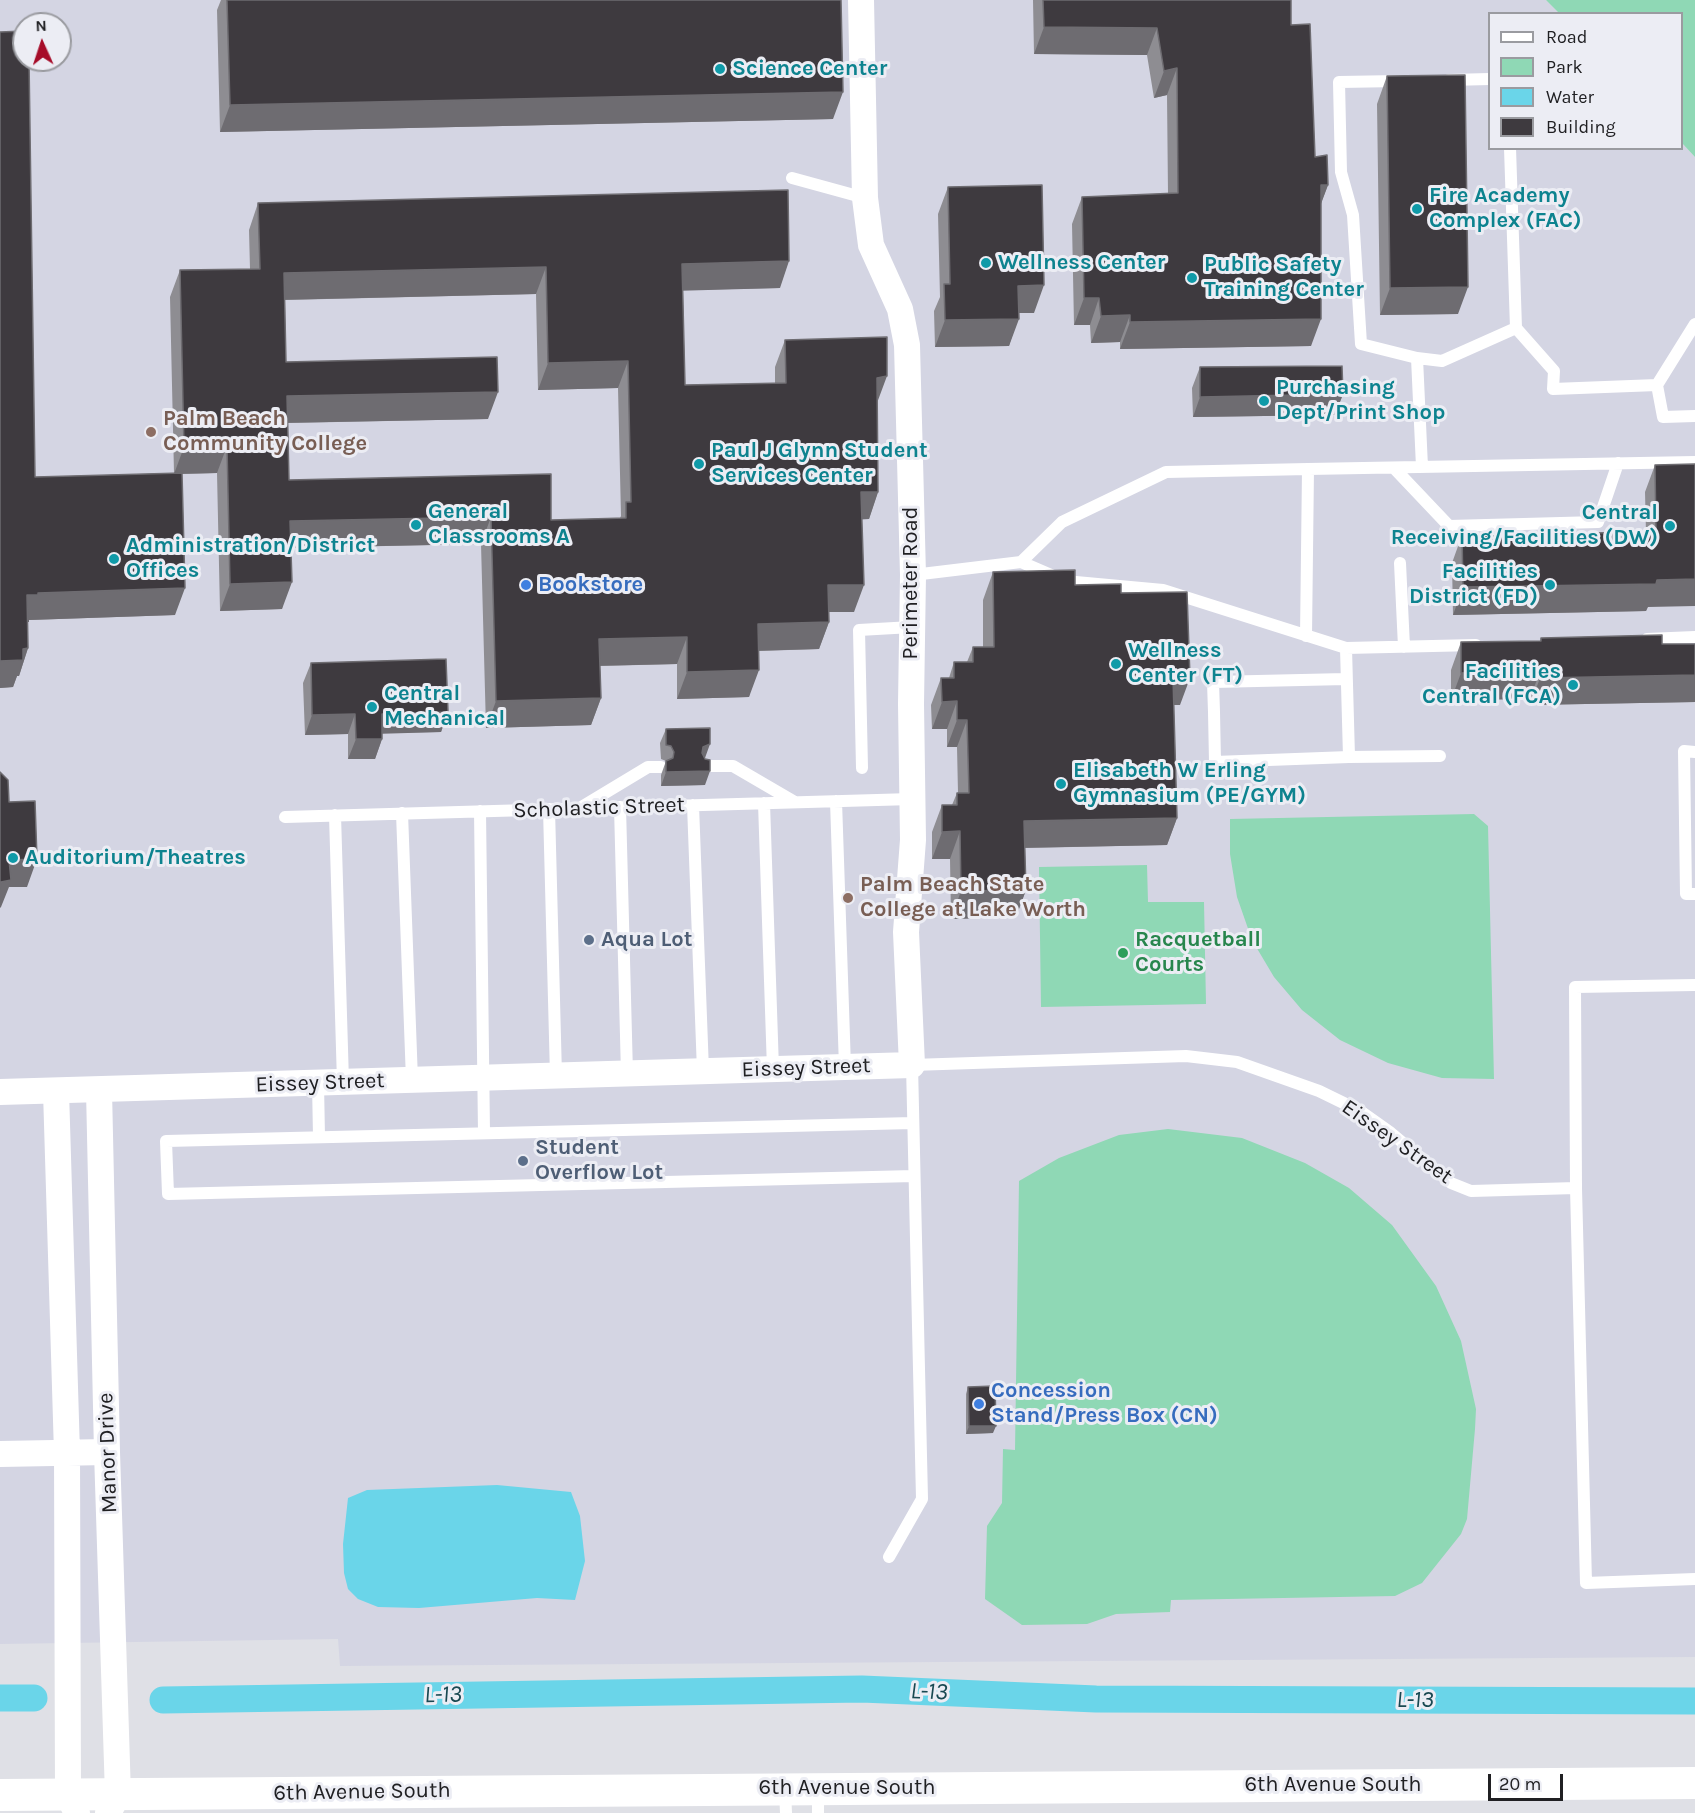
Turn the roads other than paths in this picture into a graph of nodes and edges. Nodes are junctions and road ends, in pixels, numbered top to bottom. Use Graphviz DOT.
graph roads {
  1 [pos="861,0"];
  2 [pos="1488,79"];
  3 [pos="1432,80"];
  4 [pos="1409,81"];
  5 [pos="1510,150"];
  6 [pos="792,178"];
  7 [pos="865,198"];
  8 [pos="1695,324"];
  9 [pos="1516,328"];
  10 [pos="1417,358"];
  11 [pos="1657,385"];
  12 [pos="1695,416"];
  13 [pos="1695,462"];
  14 [pos="1618,464"];
  15 [pos="1422,467"];
  16 [pos="1394,468"];
  17 [pos="1308,469"];
  18 [pos="1021,562"];
  19 [pos="1400,562"];
  20 [pos="913,575"];
  21 [pos="912,627"];
  22 [pos="1306,636"];
  23 [pos="1695,637"];
  24 [pos="1637,639"];
  25 [pos="1486,645"];
  26 [pos="1404,647"];
  27 [pos="1346,648"];
  28 [pos="1346,680"];
  29 [pos="1695,752"];
  30 [pos="1440,756"];
  31 [pos="1349,757"];
  32 [pos="705,765"];
  33 [pos="661,766"];
  34 [pos="862,768"];
  35 [pos="912,799"];
  36 [pos="836,801"];
  37 [pos="794,802"];
  38 [pos="764,803"];
  39 [pos="693,805"];
  40 [pos="620,807"];
  41 [pos="579,808"];
  42 [pos="549,809"];
  43 [pos="480,811"];
  44 [pos="402,813"];
  45 [pos="335,815"];
  46 [pos="285,817"];
  47 [pos="1695,894"];
  48 [pos="1695,985"];
  49 [pos="912,1065"];
  50 [pos="845,1067"];
  51 [pos="773,1069"];
  52 [pos="703,1071"];
  53 [pos="627,1074"];
  54 [pos="556,1076"];
  55 [pos="485,1078"];
  56 [pos="412,1080"];
  57 [pos="330,1083"];
  58 [pos="99,1090"];
  59 [pos="56,1091"];
  60 [pos="0,1092"];
  61 [pos="913,1122"];
  62 [pos="484,1133"];
  63 [pos="319,1137"];
  64 [pos="914,1176"];
  65 [pos="1576,1188"];
  66 [pos="107,1452"];
  67 [pos="67,1453"];
  68 [pos="0,1454"];
  69 [pos="889,1557"];
  70 [pos="1695,1579"];
  71 [pos="1695,1784"];
  72 [pos="0,1795"];
  73 [pos="786,1801"];
  74 [pos="818,1801"];
  75 [pos="72,1804"];
  76 [pos="113,1804"];
  1 -- 7 [label="street, Perimeter Road"];
  2 -- 3 [label="lane"];
  4 -- 10 [label="lane"];
  5 -- 9 [label="lane"];
  6 -- 7 [label="lane"];
  7 -- 20 [label="street, Perimeter Road"];
  8 -- 11 [label="lane"];
  9 -- 10 [label="lane"];
  9 -- 11 [label="lane"];
  10 -- 15 [label="lane"];
  11 -- 12 [label="lane"];
  13 -- 14 [label="lane"];
  14 -- 15 [label="lane"];
  14 -- 16 [label="lane"];
  15 -- 16 [label="lane"];
  16 -- 17 [label="lane"];
  17 -- 18 [label="lane"];
  17 -- 22 [label="lane"];
  18 -- 20 [label="lane"];
  18 -- 22 [label="lane"];
  19 -- 26 [label="lane"];
  20 -- 21 [label="street, Perimeter Road"];
  21 -- 34 [label="lane"];
  21 -- 35 [label="street, Perimeter Road"];
  22 -- 27 [label="lane"];
  23 -- 24 [label="lane"];
  25 -- 26 [label="lane"];
  26 -- 27 [label="lane"];
  27 -- 28 [label="lane"];
  28 -- 31 [label="lane"];
  28 -- 31 [label="lane"];
  29 -- 47 [label="lane"];
  30 -- 31 [label="lane"];
  32 -- 37 [label="lane"];
  33 -- 41 [label="lane"];
  35 -- 36 [label="lane, Scholastic Street"];
  35 -- 49 [label="street, Perimeter Road"];
  36 -- 37 [label="lane, Scholastic Street"];
  36 -- 50 [label="lane"];
  37 -- 38 [label="lane, Scholastic Street"];
  38 -- 39 [label="lane, Scholastic Street"];
  38 -- 51 [label="lane"];
  39 -- 40 [label="lane, Scholastic Street"];
  39 -- 52 [label="lane"];
  40 -- 41 [label="lane, Scholastic Street"];
  40 -- 53 [label="lane"];
  41 -- 42 [label="lane, Scholastic Street"];
  42 -- 43 [label="lane, Scholastic Street"];
  42 -- 54 [label="lane"];
  43 -- 44 [label="lane, Scholastic Street"];
  43 -- 55 [label="lane"];
  44 -- 45 [label="lane, Scholastic Street"];
  44 -- 56 [label="lane"];
  45 -- 46 [label="lane, Scholastic Street"];
  45 -- 57 [label="lane"];
  48 -- 65 [label="lane"];
  49 -- 50 [label="street, Eissey Street"];
  49 -- 61 [label="lane"];
  49 -- 65 [label="lane, Eissey Street"];
  50 -- 51 [label="street, Eissey Street"];
  51 -- 52 [label="street, Eissey Street"];
  52 -- 53 [label="street, Eissey Street"];
  53 -- 54 [label="street, Eissey Street"];
  54 -- 55 [label="street, Eissey Street"];
  55 -- 56 [label="street, Eissey Street"];
  55 -- 62 [label="lane"];
  56 -- 57 [label="street, Eissey Street"];
  57 -- 58 [label="street, Eissey Street"];
  57 -- 63 [label="lane"];
  58 -- 59 [label="street, Eissey Street"];
  58 -- 66 [label="street, Manor Drive"];
  59 -- 60 [label="street, Eissey Street"];
  59 -- 67 [label="street, Manor Drive"];
  61 -- 62 [label="lane"];
  61 -- 64 [label="lane"];
  62 -- 63 [label="lane"];
  63 -- 64 [label="lane"];
  64 -- 69 [label="lane"];
  65 -- 70 [label="lane"];
  66 -- 67 [label="street"];
  66 -- 76 [label="street, Manor Drive"];
  67 -- 68 [label="street"];
  67 -- 75 [label="street, Manor Drive"];
  71 -- 74 [label="street, 6th Avenue South"];
  72 -- 75 [label="street, 6th Avenue South"];
  73 -- 74 [label="street, 6th Avenue South"];
  73 -- 76 [label="street, 6th Avenue South"];
  75 -- 76 [label="street, 6th Avenue South"];
}
